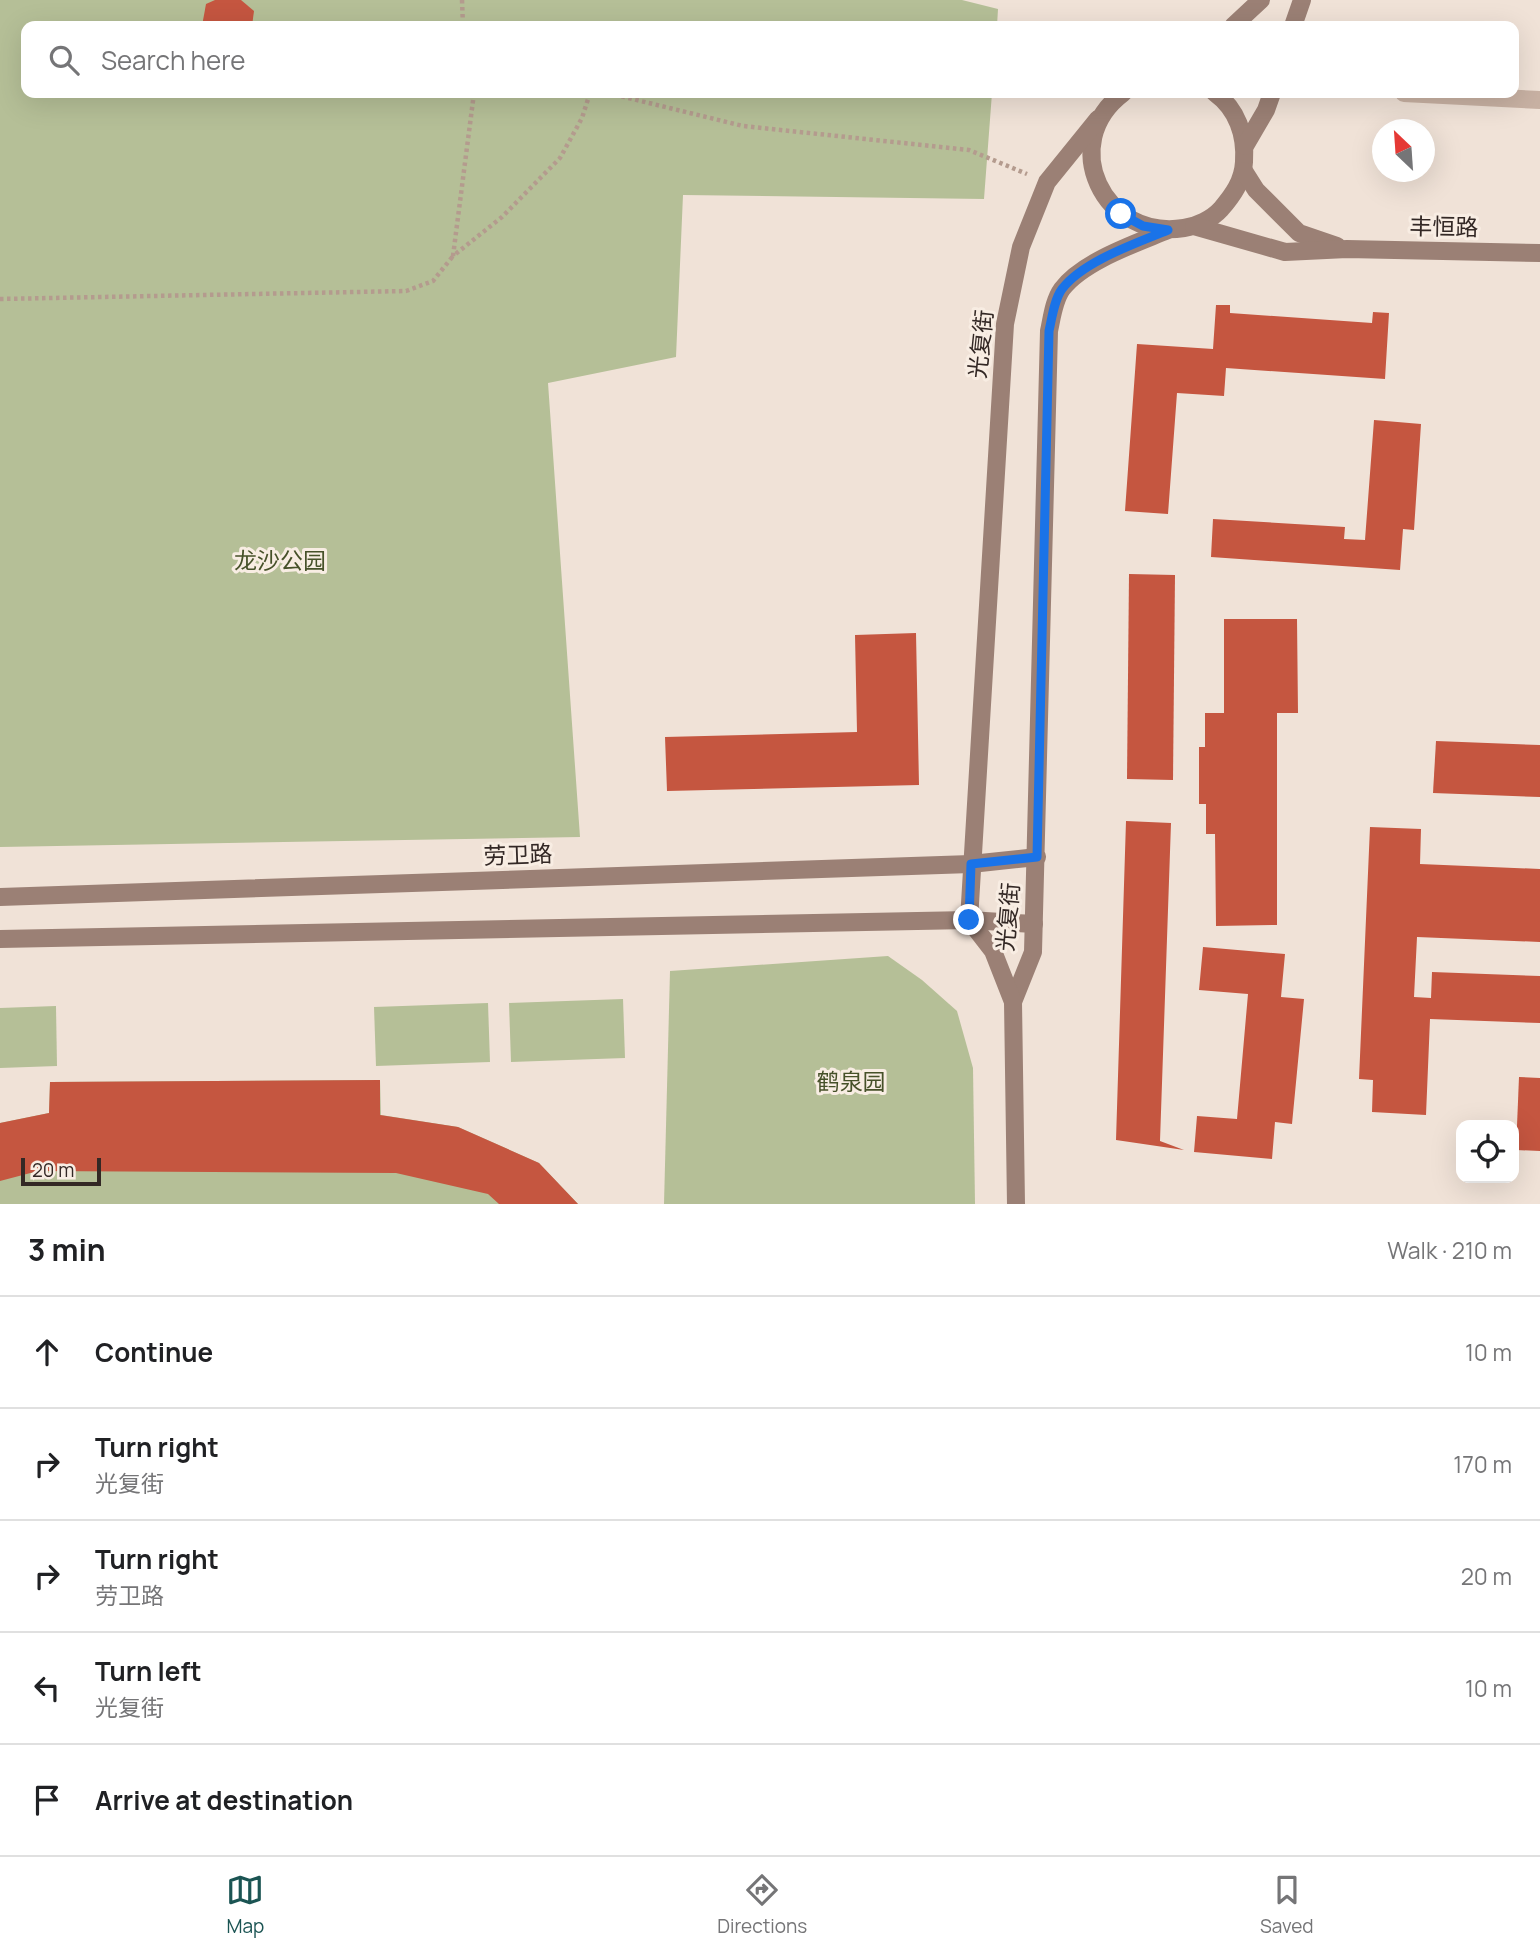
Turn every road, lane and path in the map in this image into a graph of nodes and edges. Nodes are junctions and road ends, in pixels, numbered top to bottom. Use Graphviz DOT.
graph roads {
  1 [pos="462,0"];
  2 [pos="1261,0"];
  3 [pos="1302,0"];
  4 [pos="463,21"];
  5 [pos="1238,21"];
  6 [pos="1295,21"];
  7 [pos="473,98"];
  8 [pos="588,98"];
  9 [pos="628,98"];
  10 [pos="1116,98"];
  11 [pos="1221,98"];
  12 [pos="1270,98"];
  13 [pos="1501,98"];
  14 [pos="1540,100"];
  15 [pos="1098,119"];
  16 [pos="1245,146"];
  17 [pos="1244,171"];
  18 [pos="1047,182"];
  19 [pos="1194,226"];
  20 [pos="1168,230"];
  21 [pos="1347,249"];
  22 [pos="1540,253"];
  23 [pos="453,256"];
  24 [pos="0,299"];
  25 [pos="1037,857"];
  26 [pos="971,864"];
  27 [pos="0,897"];
  28 [pos="969,920"];
  29 [pos="1034,924"];
  30 [pos="0,939"];
  31 [pos="1013,1002"];
  32 [pos="1016,1204"];
  1 -- 4 [label="path"];
  2 -- 5 [label="main road"];
  3 -- 6 [label="main road"];
  7 -- 23 [label="path"];
  8 -- 23 [label="path"];
  9 -- 18 [label="path"];
  10 -- 15 [label="main road, 光复街"];
  11 -- 16 [label="main road"];
  12 -- 16 [label="main road"];
  13 -- 14 [label="street"];
  15 -- 18 [label="main road, 光复街"];
  15 -- 20 [label="main road"];
  16 -- 17 [label="main road"];
  17 -- 19 [label="main road"];
  17 -- 21 [label="main road"];
  18 -- 26 [label="main road, 光复街"];
  19 -- 20 [label="main road"];
  19 -- 21 [label="main road"];
  20 -- 25 [label="main road, 光复街"];
  21 -- 22 [label="main road, 丰恒路"];
  23 -- 24 [label="path"];
  25 -- 26 [label="main road, 劳卫路"];
  25 -- 29 [label="main road, 光复街"];
  26 -- 27 [label="main road, 劳卫路"];
  26 -- 28 [label="main road, 光复街"];
  28 -- 29 [label="main road"];
  28 -- 30 [label="main road"];
  28 -- 31 [label="main road, 光复街"];
  29 -- 31 [label="main road, 光复街"];
  31 -- 32 [label="main road"];
}
